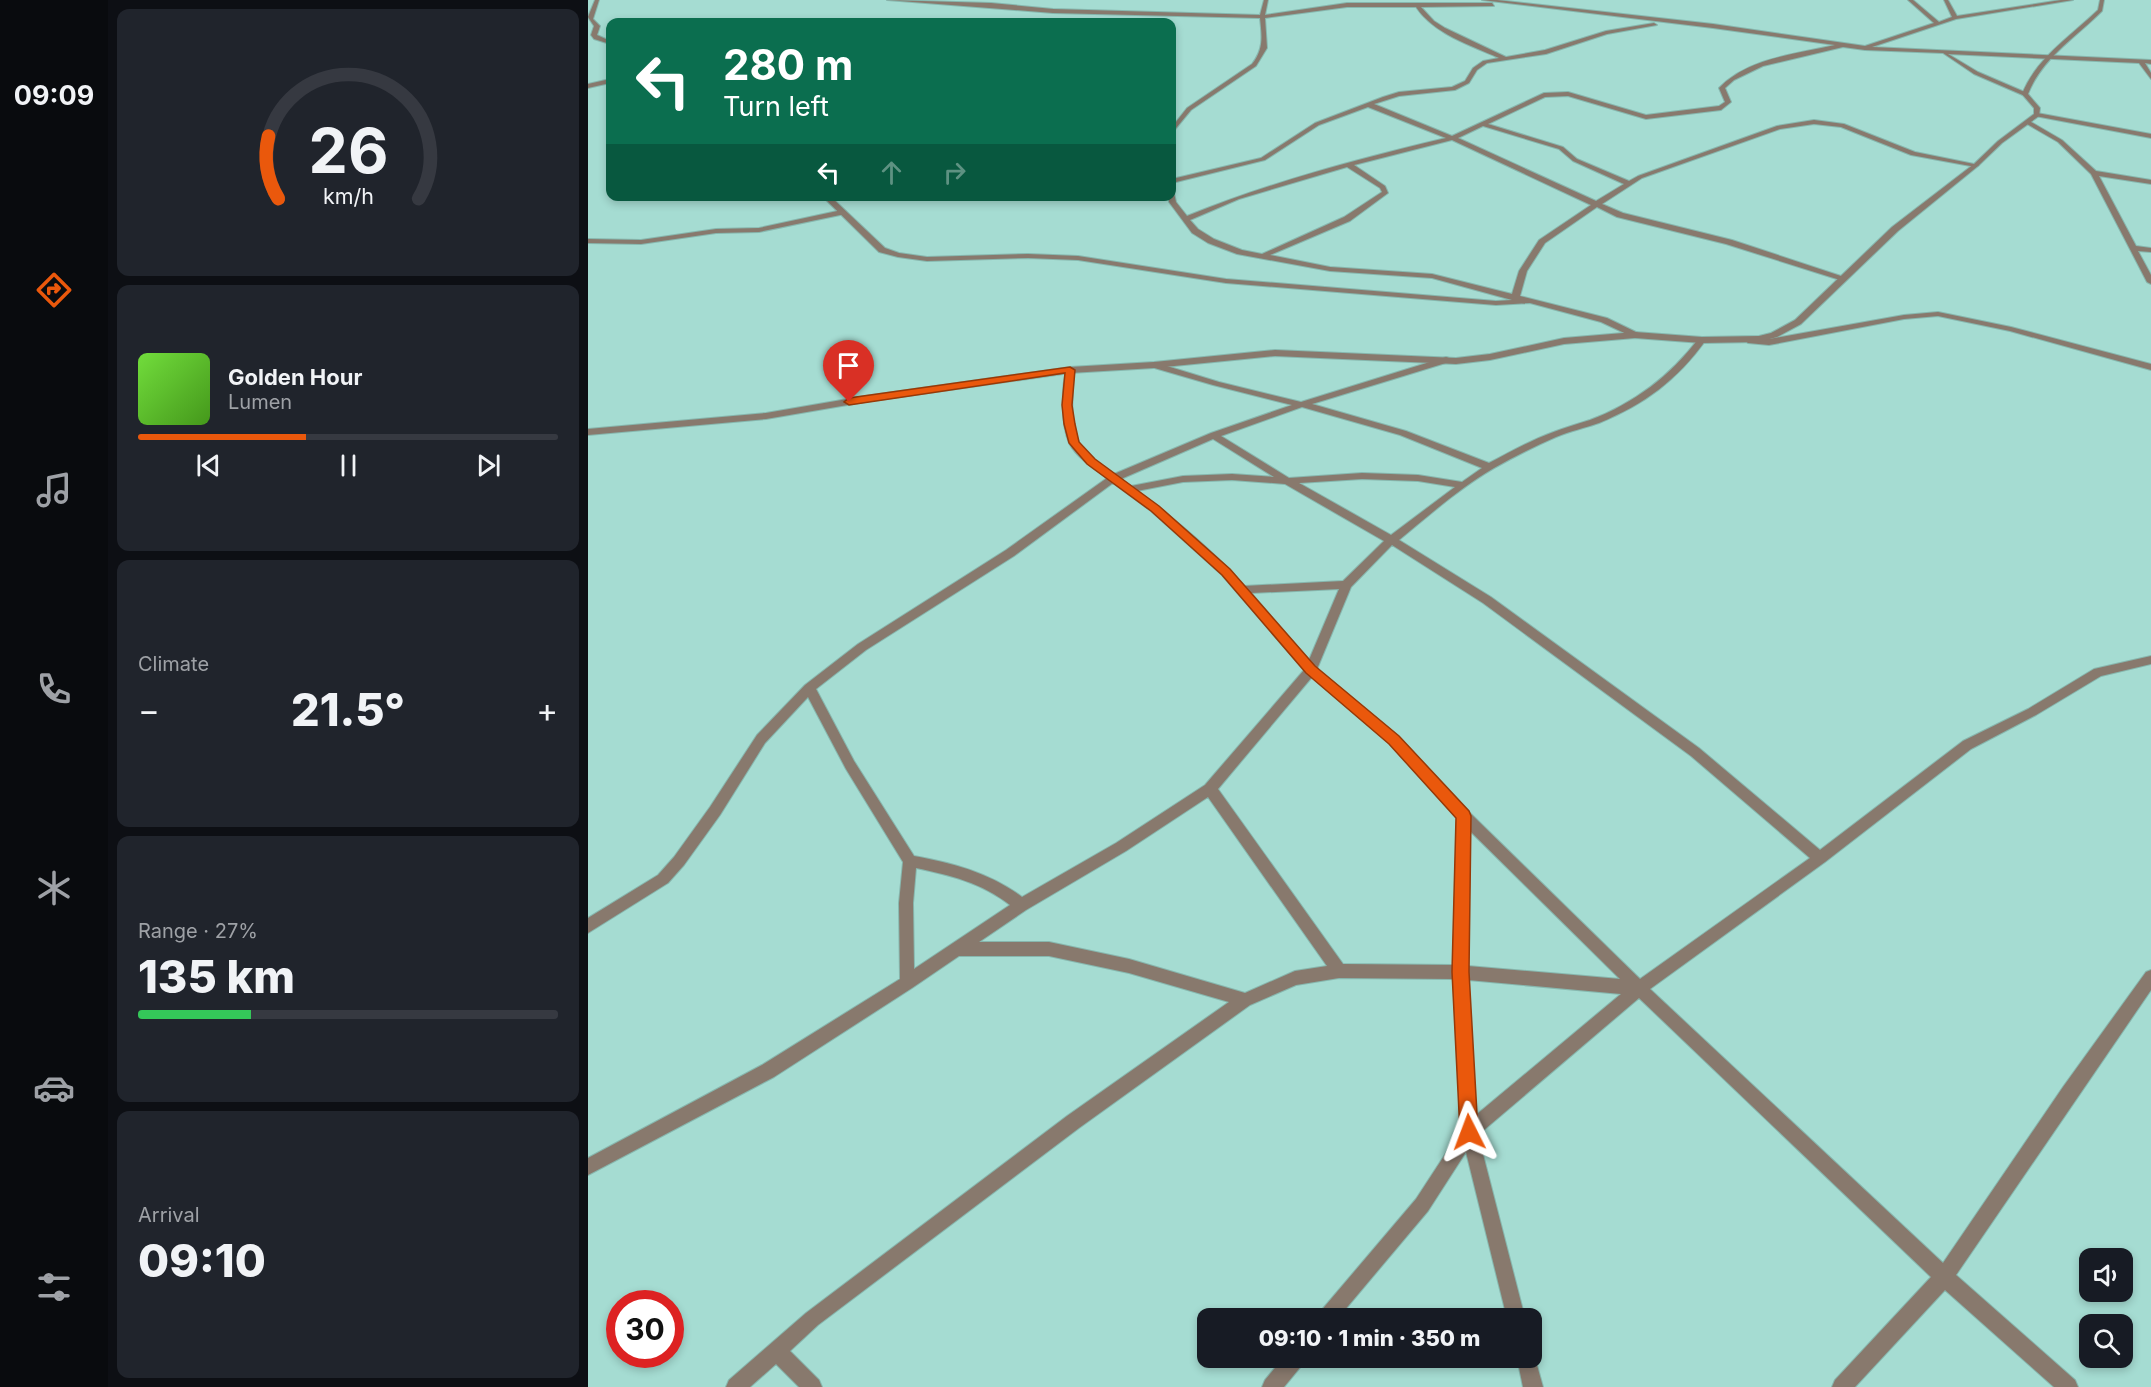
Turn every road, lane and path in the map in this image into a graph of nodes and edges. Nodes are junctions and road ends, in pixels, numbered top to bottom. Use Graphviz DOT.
graph roads {
  1 [pos="597,0"];
  2 [pos="889,0"];
  3 [pos="1266,0"];
  4 [pos="1340,0"];
  5 [pos="1484,0"];
  6 [pos="1910,0"];
  7 [pos="1946,0"];
  8 [pos="2071,0"];
  9 [pos="2102,0"];
  10 [pos="1517,4"];
  11 [pos="1417,5"];
  12 [pos="1334,6"];
  13 [pos="1264,17"];
  14 [pos="1954,18"];
  15 [pos="1673,21"];
  16 [pos="1937,23"];
  17 [pos="606,42"];
  18 [pos="1843,45"];
  19 [pos="1480,47"];
  20 [pos="1865,48"];
  21 [pos="1944,53"];
  22 [pos="1504,58"];
  23 [pos="2048,58"];
  24 [pos="1485,62"];
  25 [pos="2151,62"];
  26 [pos="2142,63"];
  27 [pos="2151,77"];
  28 [pos="606,82"];
  29 [pos="588,86"];
  30 [pos="2025,94"];
  31 [pos="1367,104"];
  32 [pos="2037,116"];
  33 [pos="2029,123"];
  34 [pos="1483,124"];
  35 [pos="1176,126"];
  36 [pos="2151,136"];
  37 [pos="1453,138"];
  38 [pos="1349,165"];
  39 [pos="1976,165"];
  40 [pos="2094,173"];
  41 [pos="1176,180"];
  42 [pos="2151,182"];
  43 [pos="1629,183"];
  44 [pos="830,201"];
  45 [pos="1173,201"];
  46 [pos="1596,205"];
  47 [pos="842,212"];
  48 [pos="1186,219"];
  49 [pos="588,241"];
  50 [pos="2133,248"];
  51 [pos="2151,250"];
  52 [pos="1263,256"];
  53 [pos="1843,278"];
  54 [pos="2151,281"];
  55 [pos="1515,298"];
  56 [pos="1531,301"];
  57 [pos="1635,335"];
  58 [pos="1702,340"];
  59 [pos="1748,340"];
  60 [pos="1446,360"];
  61 [pos="1154,365"];
  62 [pos="2151,367"];
  63 [pos="1070,370"];
  64 [pos="1300,405"];
  65 [pos="588,432"];
  66 [pos="1214,435"];
  67 [pos="1489,467"];
  68 [pos="1112,479"];
  69 [pos="1287,482"];
  70 [pos="1464,485"];
  71 [pos="1128,490"];
  72 [pos="1390,541"];
  73 [pos="1346,585"];
  74 [pos="1242,590"];
  75 [pos="2151,660"];
  76 [pos="1311,670"];
  77 [pos="809,688"];
  78 [pos="1210,789"];
  79 [pos="1464,816"];
  80 [pos="1820,858"];
  81 [pos="910,861"];
  82 [pos="1021,905"];
  83 [pos="588,926"];
  84 [pos="956,950"];
  85 [pos="1339,971"];
  86 [pos="1460,972"];
  87 [pos="2151,977"];
  88 [pos="907,983"];
  89 [pos="1639,988"];
  90 [pos="1245,1000"];
  91 [pos="1469,1132"];
  92 [pos="588,1167"];
  93 [pos="1944,1277"];
  94 [pos="1334,1308"];
  95 [pos="1513,1308"];
  96 [pos="776,1351"];
  97 [pos="1287,1368"];
  98 [pos="1528,1368"];
  99 [pos="736,1387"];
  100 [pos="812,1387"];
  101 [pos="1272,1387"];
  102 [pos="1533,1387"];
  103 [pos="1842,1387"];
  104 [pos="2068,1387"];
  1 -- 17 [label="street"];
  2 -- 13 [label="street"];
  3 -- 13 [label="street"];
  4 -- 12 [label="street"];
  5 -- 10 [label="street"];
  6 -- 16 [label="street"];
  7 -- 14 [label="street"];
  8 -- 14 [label="street"];
  9 -- 23 [label="street"];
  10 -- 11 [label="street"];
  10 -- 15 [label="street"];
  11 -- 12 [label="street"];
  11 -- 19 [label="street"];
  12 -- 13 [label="street"];
  13 -- 35 [label="street"];
  14 -- 16 [label="street"];
  15 -- 18 [label="street"];
  15 -- 22 [label="street"];
  16 -- 20 [label="street"];
  18 -- 20 [label="street"];
  18 -- 34 [label="street"];
  19 -- 22 [label="street"];
  19 -- 24 [label="street"];
  20 -- 21 [label="street"];
  21 -- 23 [label="street"];
  21 -- 30 [label="street"];
  22 -- 24 [label="street"];
  23 -- 26 [label="street"];
  23 -- 30 [label="street"];
  24 -- 31 [label="street"];
  25 -- 26 [label="street"];
  26 -- 27 [label="street"];
  28 -- 29 [label="street"];
  30 -- 32 [label="street"];
  31 -- 37 [label="street"];
  31 -- 41 [label="street"];
  32 -- 33 [label="street"];
  32 -- 36 [label="street"];
  33 -- 39 [label="street"];
  33 -- 40 [label="street"];
  34 -- 37 [label="street"];
  34 -- 43 [label="street"];
  37 -- 38 [label="street"];
  37 -- 46 [label="street"];
  38 -- 48 [label="street"];
  38 -- 52 [label="street"];
  39 -- 43 [label="street"];
  39 -- 53 [label="street"];
  40 -- 42 [label="street"];
  40 -- 50 [label="street"];
  43 -- 46 [label="street"];
  44 -- 47 [label="street"];
  45 -- 48 [label="street"];
  46 -- 53 [label="street"];
  46 -- 55 [label="street"];
  47 -- 49 [label="street"];
  47 -- 56 [label="street"];
  48 -- 52 [label="street"];
  50 -- 51 [label="street"];
  50 -- 54 [label="street"];
  52 -- 55 [label="street"];
  53 -- 59 [label="street"];
  55 -- 56 [label="street"];
  56 -- 57 [label="street"];
  57 -- 58 [label="street"];
  57 -- 60 [label="street"];
  58 -- 59 [label="street"];
  58 -- 67 [label="street"];
  59 -- 62 [label="street"];
  60 -- 61 [label="street"];
  60 -- 64 [label="street"];
  61 -- 63 [label="street"];
  61 -- 64 [label="street"];
  63 -- 65 [label="street"];
  63 -- 68 [label="street"];
  64 -- 66 [label="street"];
  64 -- 67 [label="street"];
  66 -- 68 [label="street"];
  66 -- 69 [label="street"];
  67 -- 70 [label="street"];
  68 -- 71 [label="street"];
  68 -- 77 [label="street"];
  69 -- 70 [label="street"];
  69 -- 71 [label="street"];
  69 -- 72 [label="street"];
  70 -- 72 [label="street"];
  71 -- 74 [label="street"];
  72 -- 73 [label="street"];
  72 -- 80 [label="street"];
  73 -- 74 [label="street"];
  73 -- 76 [label="street"];
  74 -- 76 [label="street"];
  75 -- 80 [label="street"];
  76 -- 78 [label="street"];
  76 -- 79 [label="street"];
  77 -- 81 [label="street"];
  77 -- 83 [label="street"];
  78 -- 82 [label="street"];
  78 -- 85 [label="street"];
  79 -- 86 [label="street"];
  79 -- 89 [label="street"];
  80 -- 89 [label="street"];
  81 -- 82 [label="street"];
  81 -- 88 [label="street"];
  82 -- 84 [label="street"];
  84 -- 88 [label="street"];
  84 -- 90 [label="street"];
  85 -- 86 [label="street"];
  85 -- 90 [label="street"];
  86 -- 89 [label="street"];
  86 -- 91 [label="street"];
  87 -- 93 [label="street"];
  88 -- 92 [label="street"];
  89 -- 91 [label="street"];
  89 -- 93 [label="street"];
  90 -- 96 [label="street"];
  91 -- 94 [label="street"];
  91 -- 95 [label="street"];
  93 -- 103 [label="street"];
  93 -- 104 [label="street"];
  96 -- 99 [label="street"];
  96 -- 100 [label="street"];
  97 -- 101 [label="street"];
  98 -- 102 [label="street"];
}
